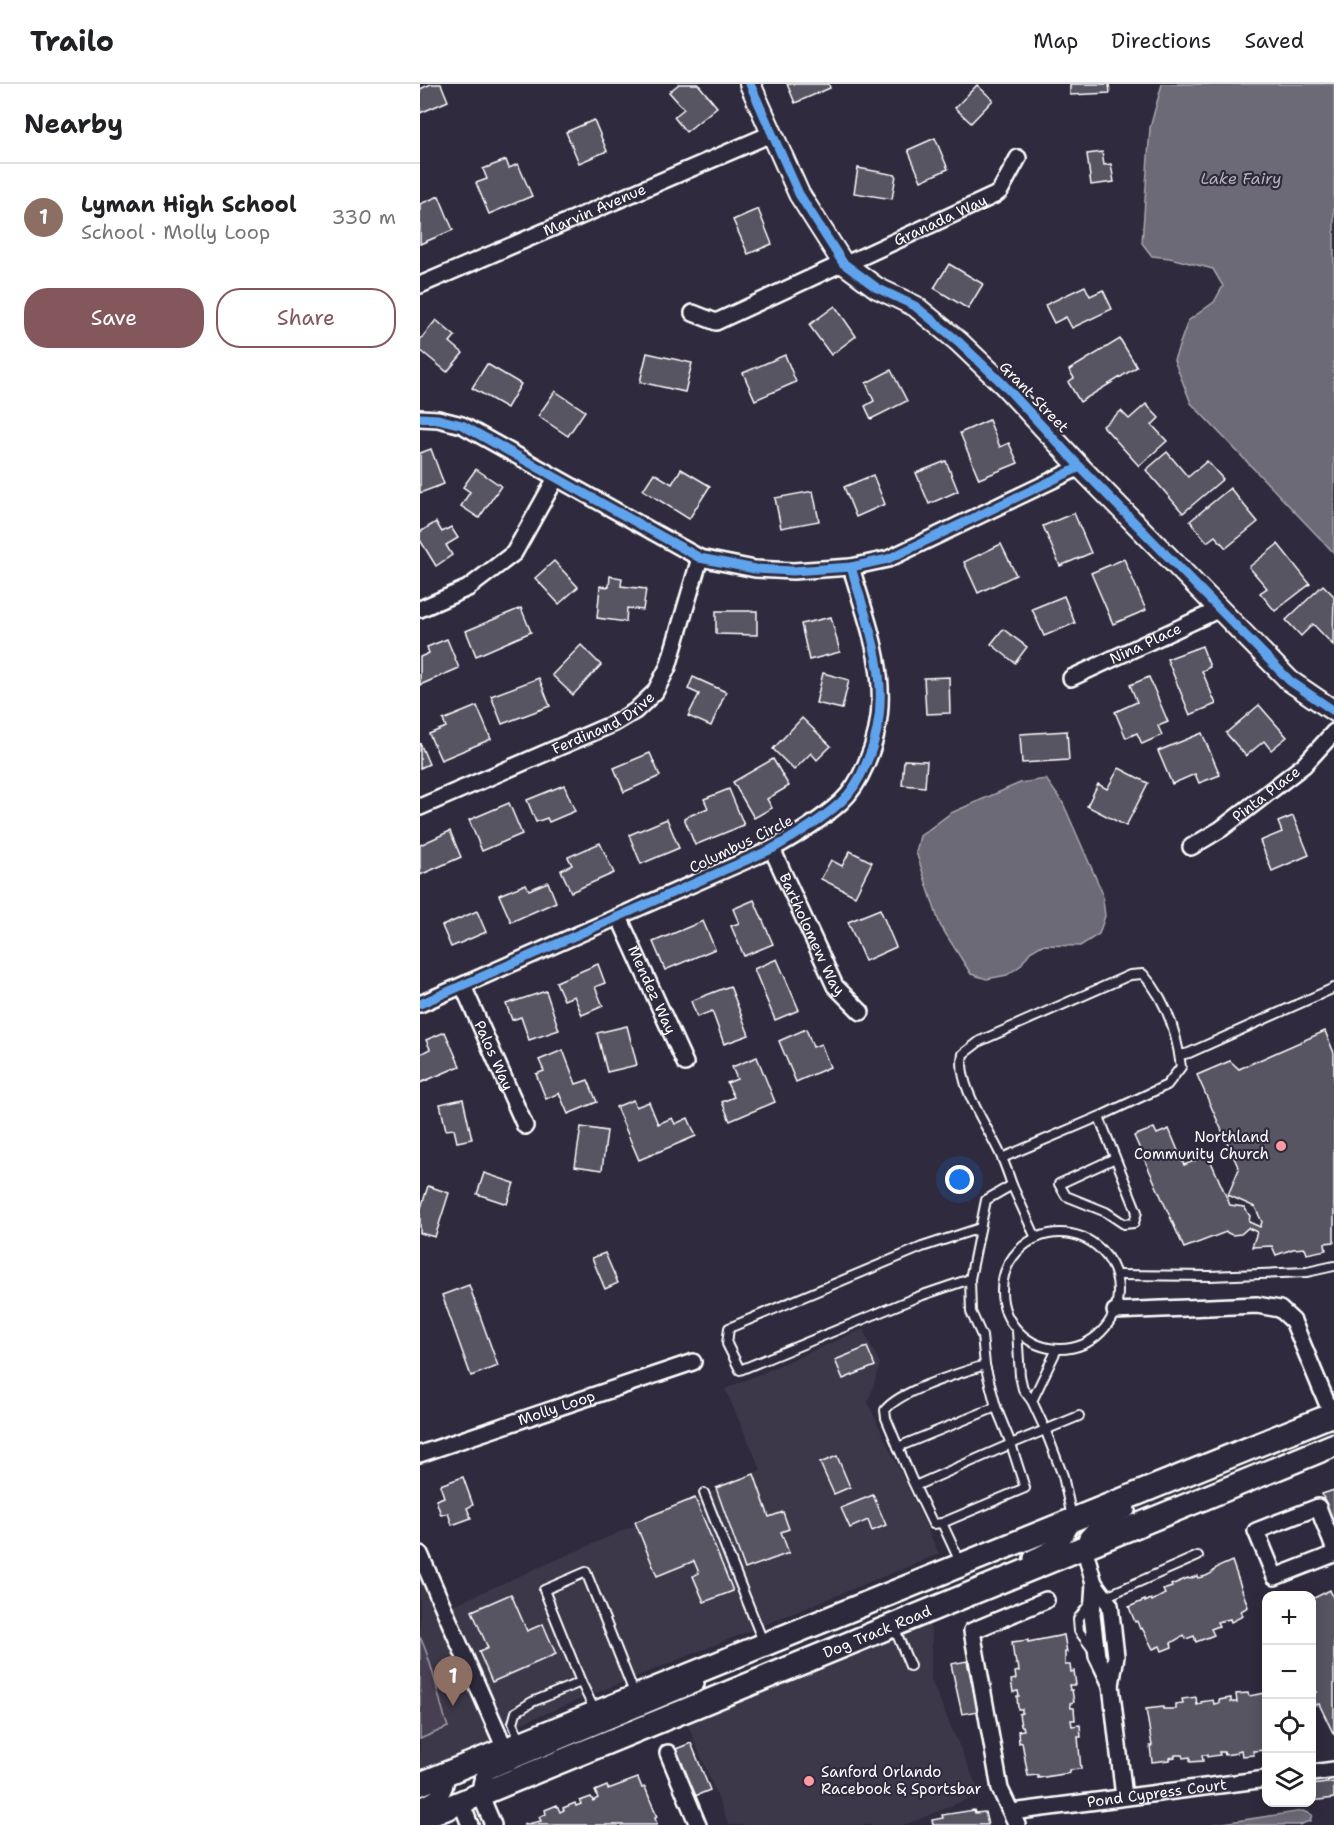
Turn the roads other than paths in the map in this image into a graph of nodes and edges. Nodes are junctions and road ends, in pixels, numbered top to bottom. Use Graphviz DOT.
graph roads {
  1 [pos="750,84"];
  2 [pos="771,134"];
  3 [pos="1018,158"];
  4 [pos="844,263"];
  5 [pos="420,285"];
  6 [pos="693,313"];
  7 [pos="420,418"];
  8 [pos="1080,467"];
  9 [pos="556,478"];
  10 [pos="700,558"];
  11 [pos="851,567"];
  12 [pos="420,609"];
  13 [pos="1220,609"];
  14 [pos="1071,678"];
  15 [pos="1334,711"];
  16 [pos="1334,732"];
  17 [pos="420,807"];
  18 [pos="1191,847"];
  19 [pos="772,849"];
  20 [pos="619,916"];
  21 [pos="463,986"];
  22 [pos="1334,988"];
  23 [pos="420,1004"];
  24 [pos="861,1012"];
  25 [pos="1180,1055"];
  26 [pos="685,1063"];
  27 [pos="1099,1117"];
  28 [pos="525,1126"];
  29 [pos="1002,1158"];
  30 [pos="1115,1158"];
  31 [pos="1012,1185"];
  32 [pos="980,1228"];
  33 [pos="1036,1238"];
  34 [pos="1334,1266"];
  35 [pos="1117,1275"];
  36 [pos="970,1279"];
  37 [pos="1115,1311"];
  38 [pos="1017,1331"];
  39 [pos="1056,1349"];
  40 [pos="693,1362"];
  41 [pos="985,1365"];
  42 [pos="1032,1401"];
  43 [pos="996,1407"];
  44 [pos="1079,1416"];
  45 [pos="1333,1416"];
  46 [pos="1045,1430"];
  47 [pos="1279,1436"];
  48 [pos="1011,1444"];
  49 [pos="1334,1445"];
  50 [pos="898,1447"];
  51 [pos="420,1454"];
  52 [pos="915,1486"];
  53 [pos="705,1493"];
  54 [pos="1073,1520"];
  55 [pos="942,1523"];
  56 [pos="1084,1548"];
  57 [pos="1334,1548"];
  58 [pos="420,1554"];
  59 [pos="1334,1554"];
  60 [pos="1198,1556"];
  61 [pos="961,1565"];
  62 [pos="1099,1599"];
  63 [pos="1046,1600"];
  64 [pos="893,1625"];
  65 [pos="1114,1638"];
  66 [pos="764,1645"];
  67 [pos="1096,1648"];
  68 [pos="910,1666"];
  69 [pos="768,1676"];
  70 [pos="581,1682"];
  71 [pos="1111,1686"];
  72 [pos="636,1696"];
  73 [pos="596,1713"];
  74 [pos="513,1746"];
  75 [pos="668,1754"];
  76 [pos="1334,1770"];
  77 [pos="1316,1772"];
  78 [pos="446,1773"];
  79 [pos="1262,1780"];
  80 [pos="420,1784"];
  81 [pos="1124,1797"];
  82 [pos="471,1798"];
  83 [pos="420,1806"];
  84 [pos="420,1818"];
  85 [pos="1015,1819"];
  86 [pos="470,1825"];
  87 [pos="494,1825"];
  88 [pos="698,1825"];
  1 -- 2 [label="street, Grant Street"];
  2 -- 4 [label="street, Grant Street"];
  2 -- 5 [label="street, Marvin Avenue"];
  3 -- 4 [label="street, Granada Way"];
  4 -- 6 [label="street, Granada Way"];
  4 -- 8 [label="street, Grant Street"];
  7 -- 9 [label="street"];
  8 -- 11 [label="street"];
  8 -- 13 [label="street, Grant Street"];
  9 -- 10 [label="street"];
  9 -- 12 [label="street"];
  10 -- 11 [label="street"];
  10 -- 17 [label="street, Ferdinand Drive"];
  11 -- 19 [label="street, Columbus Circle"];
  13 -- 14 [label="street, Nina Place"];
  13 -- 15 [label="street, Grant Street"];
  16 -- 18 [label="street, Pinta Place"];
  19 -- 20 [label="street, Columbus Circle"];
  19 -- 24 [label="street, Bartholomew Way"];
  20 -- 21 [label="street, Columbus Circle"];
  20 -- 26 [label="street, Mendez Way"];
  21 -- 23 [label="street, Columbus Circle"];
  21 -- 28 [label="street, Palos Way"];
  22 -- 25 [label="lane"];
  25 -- 27 [label="lane"];
  25 -- 29 [label="lane"];
  27 -- 29 [label="lane"];
  27 -- 30 [label="lane"];
  29 -- 31 [label="lane"];
  30 -- 30 [label="lane"];
  31 -- 32 [label="lane"];
  31 -- 33 [label="lane"];
  32 -- 36 [label="lane"];
  32 -- 36 [label="lane"];
  33 -- 35 [label="lane"];
  33 -- 38 [label="lane"];
  34 -- 35 [label="lane"];
  35 -- 37 [label="lane"];
  36 -- 41 [label="lane"];
  37 -- 39 [label="lane"];
  37 -- 45 [label="street"];
  38 -- 39 [label="lane"];
  38 -- 42 [label="lane"];
  39 -- 42 [label="lane"];
  40 -- 51 [label="street, Molly Loop"];
  41 -- 43 [label="lane"];
  41 -- 50 [label="lane"];
  42 -- 46 [label="lane"];
  43 -- 48 [label="lane"];
  43 -- 50 [label="lane"];
  44 -- 46 [label="lane"];
  45 -- 47 [label="main road, Dog Track Road"];
  46 -- 48 [label="lane"];
  46 -- 54 [label="lane"];
  47 -- 54 [label="main road, Dog Track Road"];
  47 -- 56 [label="street"];
  48 -- 52 [label="lane"];
  48 -- 55 [label="lane"];
  49 -- 56 [label="main road, Dog Track Road"];
  50 -- 52 [label="lane"];
  52 -- 55 [label="lane"];
  53 -- 66 [label="lane"];
  54 -- 61 [label="main road, Dog Track Road"];
  54 -- 69 [label="street"];
  55 -- 61 [label="lane"];
  56 -- 62 [label="street"];
  56 -- 64 [label="main road, Dog Track Road"];
  57 -- 59 [label="street"];
  58 -- 74 [label="street"];
  60 -- 62 [label="lane"];
  61 -- 66 [label="main road, Dog Track Road"];
  62 -- 65 [label="street"];
  62 -- 67 [label="street"];
  63 -- 85 [label="street"];
  64 -- 68 [label="lane"];
  64 -- 69 [label="main road, Dog Track Road"];
  65 -- 67 [label="street"];
  65 -- 71 [label="street"];
  66 -- 72 [label="main road, Dog Track Road"];
  66 -- 82 [label="street"];
  67 -- 71 [label="street"];
  69 -- 82 [label="main road, Dog Track Road"];
  70 -- 72 [label="lane"];
  70 -- 73 [label="lane"];
  70 -- 74 [label="lane"];
  71 -- 81 [label="street"];
  72 -- 73 [label="main road, Dog Track Road"];
  73 -- 74 [label="main road, Dog Track Road"];
  74 -- 78 [label="main road, Dog Track Road"];
  75 -- 88 [label="street"];
  76 -- 77 [label="street"];
  78 -- 80 [label="main road, Dog Track Road"];
  78 -- 83 [label="street"];
  79 -- 81 [label="street, Pond Cypress Court"];
  81 -- 85 [label="street, Pond Cypress Court"];
  82 -- 84 [label="main road, Dog Track Road"];
  82 -- 86 [label="street"];
  82 -- 87 [label="street"];
}
